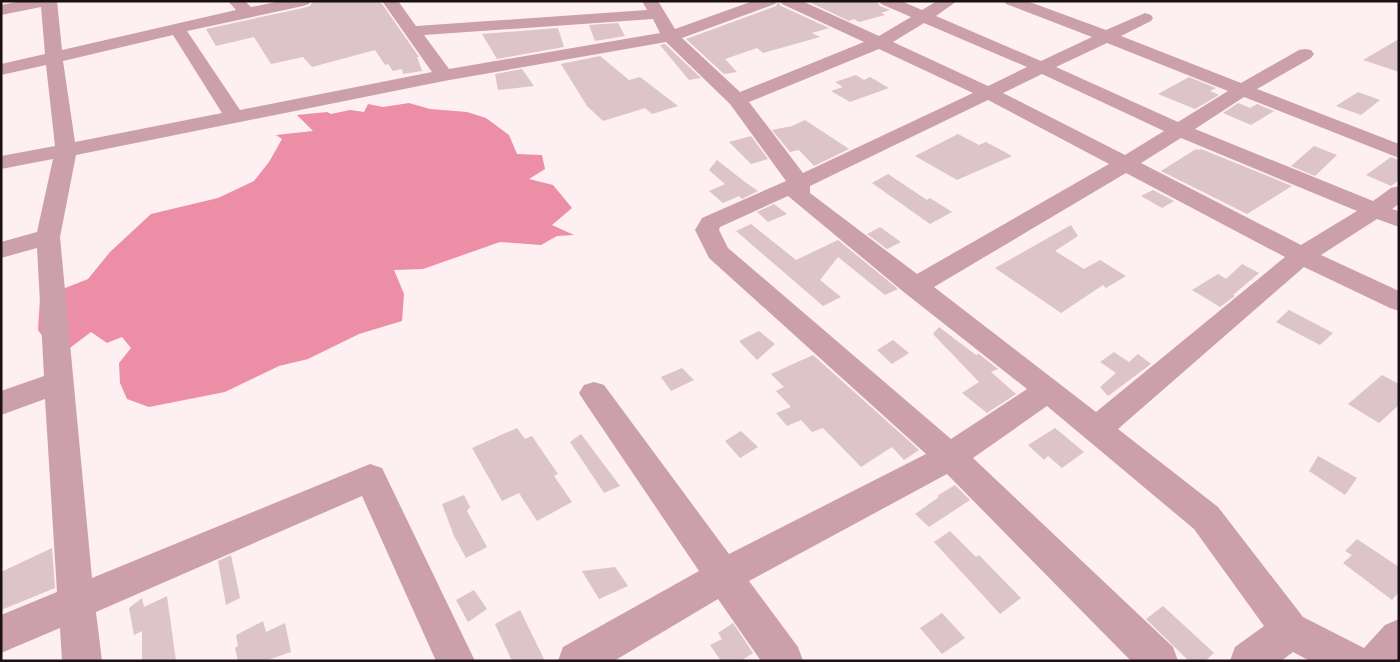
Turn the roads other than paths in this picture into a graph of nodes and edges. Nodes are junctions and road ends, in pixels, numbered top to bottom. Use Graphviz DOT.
graph roads {
  1 [pos="48,1"];
  2 [pos="303,1"];
  3 [pos="390,1"];
  4 [pos="769,1"];
  5 [pos="788,1"];
  6 [pos="888,1"];
  7 [pos="949,1"];
  8 [pos="1012,1"];
  9 [pos="242,6"];
  10 [pos="1,10"];
  11 [pos="659,17"];
  12 [pos="923,18"];
  13 [pos="1145,18"];
  14 [pos="177,28"];
  15 [pos="411,31"];
  16 [pos="1106,36"];
  17 [pos="881,42"];
  18 [pos="1305,54"];
  19 [pos="54,58"];
  20 [pos="1041,67"];
  21 [pos="1,70"];
  22 [pos="444,75"];
  23 [pos="1242,90"];
  24 [pos="988,93"];
  25 [pos="737,100"];
  26 [pos="234,116"];
  27 [pos="1179,130"];
  28 [pos="66,149"];
  29 [pos="1399,152"];
  30 [pos="1,163"];
  31 [pos="1124,165"];
  32 [pos="799,183"];
  33 [pos="1399,193"];
  34 [pos="1387,215"];
  35 [pos="48,236"];
  36 [pos="1,250"];
  37 [pos="1302,256"];
  38 [pos="914,287"];
  39 [pos="1399,302"];
  40 [pos="60,382"];
  41 [pos="1048,390"];
  42 [pos="594,393"];
  43 [pos="1,402"];
  44 [pos="1096,430"];
  45 [pos="950,457"];
  46 [pos="725,575"];
  47 [pos="76,602"];
  48 [pos="1290,630"];
  49 [pos="1,634"];
  50 [pos="1399,638"];
  51 [pos="82,661"];
  52 [pos="456,661"];
  53 [pos="577,661"];
  54 [pos="784,661"];
  55 [pos="1159,661"];
  56 [pos="1249,661"];
  57 [pos="1350,661"];
  58 [pos="1378,661"];
  1 -- 10 [label="street"];
  1 -- 19 [label="street"];
  2 -- 9 [label="street"];
  3 -- 15 [label="street"];
  4 -- 11 [label="street"];
  5 -- 17 [label="street"];
  6 -- 12 [label="street"];
  7 -- 12 [label="street"];
  8 -- 16 [label="street"];
  9 -- 14 [label="street"];
  11 -- 15 [label="street"];
  11 -- 22 [label="street"];
  11 -- 25 [label="street"];
  12 -- 17 [label="street"];
  12 -- 20 [label="street"];
  13 -- 16 [label="street"];
  14 -- 19 [label="street"];
  14 -- 26 [label="street"];
  15 -- 22 [label="street"];
  16 -- 20 [label="street"];
  16 -- 23 [label="street"];
  17 -- 24 [label="street"];
  17 -- 25 [label="street"];
  18 -- 23 [label="street"];
  19 -- 21 [label="street"];
  19 -- 28 [label="street"];
  20 -- 24 [label="street"];
  20 -- 27 [label="street"];
  22 -- 26 [label="street"];
  23 -- 27 [label="street"];
  23 -- 29 [label="street"];
  24 -- 31 [label="street"];
  24 -- 32 [label="street"];
  25 -- 32 [label="street"];
  26 -- 28 [label="street"];
  27 -- 31 [label="street"];
  27 -- 34 [label="street"];
  28 -- 30 [label="street"];
  28 -- 35 [label="street"];
  31 -- 37 [label="street"];
  31 -- 38 [label="street"];
  32 -- 38 [label="street"];
  32 -- 45 [label="street"];
  33 -- 34 [label="street"];
  34 -- 37 [label="street"];
  35 -- 36 [label="street"];
  35 -- 40 [label="street"];
  37 -- 39 [label="street"];
  37 -- 44 [label="street"];
  38 -- 41 [label="street"];
  40 -- 43 [label="street"];
  40 -- 47 [label="street"];
  41 -- 44 [label="street"];
  41 -- 45 [label="street"];
  42 -- 46 [label="street"];
  44 -- 48 [label="street"];
  45 -- 46 [label="street"];
  45 -- 55 [label="street"];
  46 -- 53 [label="street"];
  46 -- 54 [label="street"];
  47 -- 49 [label="street"];
  47 -- 51 [label="street"];
  47 -- 52 [label="street"];
  48 -- 56 [label="street"];
  48 -- 57 [label="street"];
  50 -- 58 [label="street"];
}
